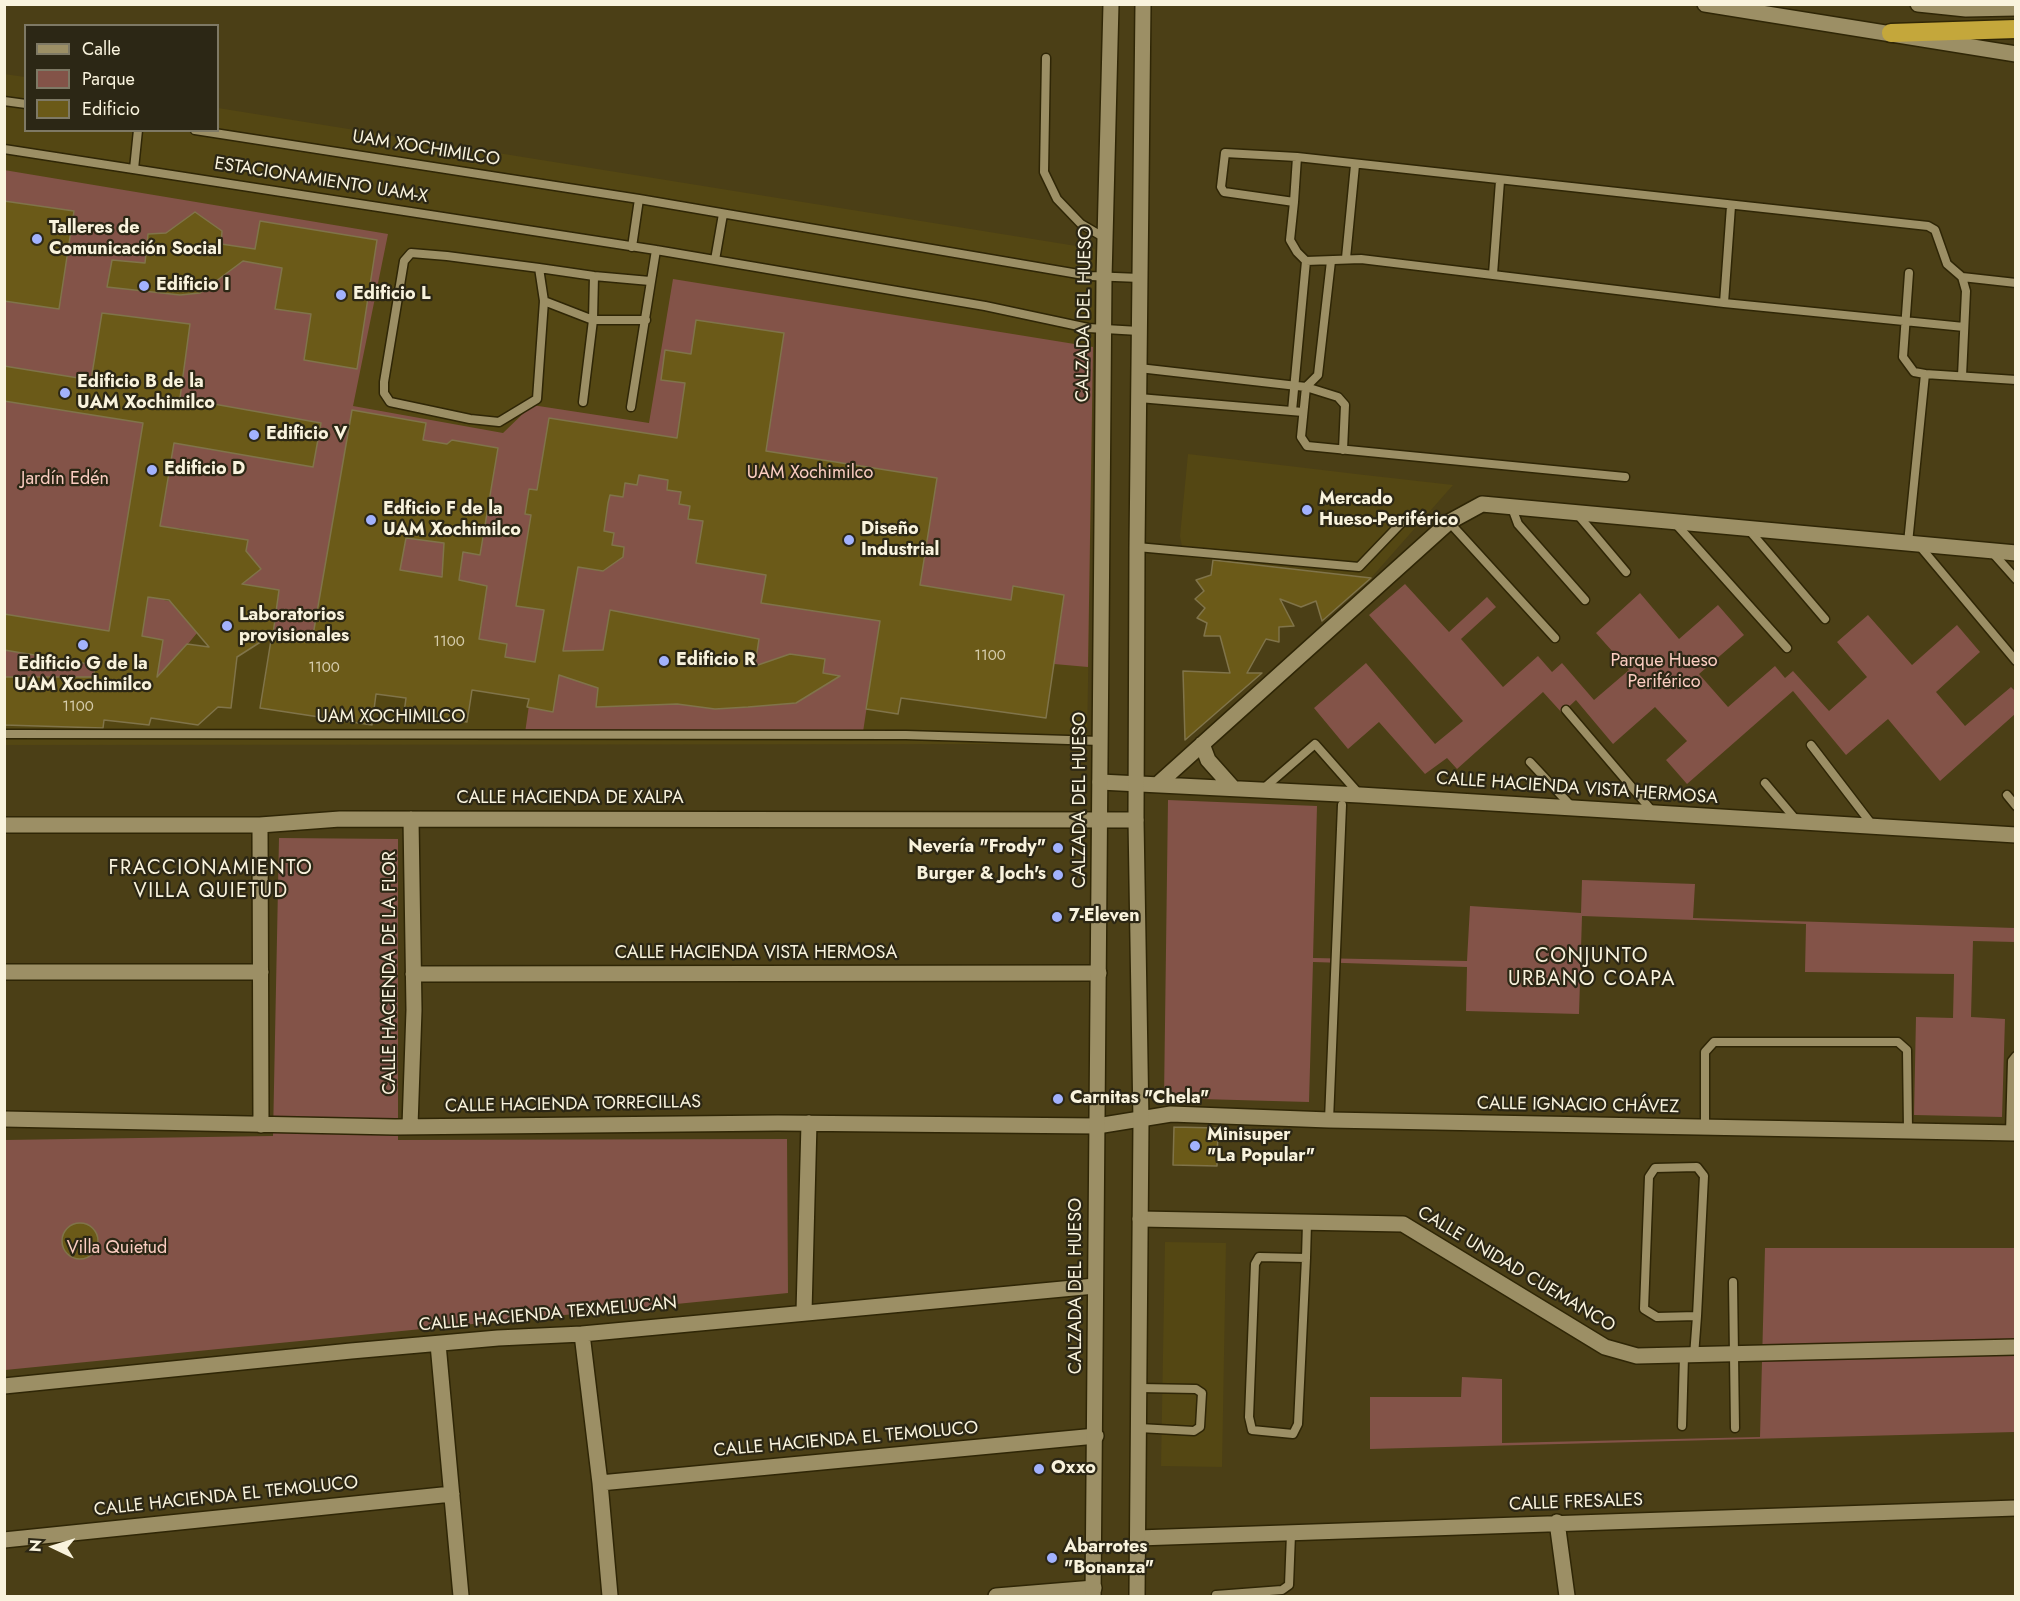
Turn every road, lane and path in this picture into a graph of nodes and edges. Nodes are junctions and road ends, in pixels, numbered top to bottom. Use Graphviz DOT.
graph roads {
  1 [pos="1112,4"];
  2 [pos="1143,4"];
  3 [pos="1705,4"];
  4 [pos="1918,4"];
  5 [pos="2016,8"];
  6 [pos="2016,29"];
  7 [pos="1892,33"];
  8 [pos="2016,54"];
  9 [pos="1046,58"];
  10 [pos="4,100"];
  11 [pos="24,104"];
  12 [pos="138,132"];
  13 [pos="208,132"];
  14 [pos="4,149"];
  15 [pos="1297,157"];
  16 [pos="1355,165"];
  17 [pos="134,169"];
  18 [pos="1500,181"];
  19 [pos="639,199"];
  20 [pos="1294,202"];
  21 [pos="1731,206"];
  22 [pos="723,214"];
  23 [pos="1105,238"];
  24 [pos="632,247"];
  25 [pos="656,250"];
  26 [pos="1346,258"];
  27 [pos="715,260"];
  28 [pos="1306,261"];
  29 [pos="1331,261"];
  30 [pos="539,268"];
  31 [pos="1908,273"];
  32 [pos="1493,274"];
  33 [pos="594,276"];
  34 [pos="1962,277"];
  35 [pos="1104,278"];
  36 [pos="1140,278"];
  37 [pos="650,281"];
  38 [pos="2016,283"];
  39 [pos="544,301"];
  40 [pos="1724,303"];
  41 [pos="593,320"];
  42 [pos="646,320"];
  43 [pos="1905,322"];
  44 [pos="1964,327"];
  45 [pos="1103,329"];
  46 [pos="1140,331"];
  47 [pos="1139,368"];
  48 [pos="1925,374"];
  49 [pos="1962,376"];
  50 [pos="2016,380"];
  51 [pos="1295,385"];
  52 [pos="1306,387"];
  53 [pos="1139,398"];
  54 [pos="583,402"];
  55 [pos="631,407"];
  56 [pos="1292,411"];
  57 [pos="1303,412"];
  58 [pos="1343,450"];
  59 [pos="1625,477"];
  60 [pos="1511,505"];
  61 [pos="1575,512"];
  62 [pos="1407,517"];
  63 [pos="1673,520"];
  64 [pos="1449,522"];
  65 [pos="1748,528"];
  66 [pos="1913,543"];
  67 [pos="1137,547"];
  68 [pos="1991,550"];
  69 [pos="2016,553"];
  70 [pos="1626,572"];
  71 [pos="2016,579"];
  72 [pos="1585,600"];
  73 [pos="1825,619"];
  74 [pos="1555,638"];
  75 [pos="1787,648"];
  76 [pos="2016,661"];
  77 [pos="1566,710"];
  78 [pos="4,734"];
  79 [pos="1101,741"];
  80 [pos="1202,744"];
  81 [pos="1811,745"];
  82 [pos="1530,762"];
  83 [pos="1100,782"];
  84 [pos="1136,783"];
  85 [pos="1765,783"];
  86 [pos="1158,784"];
  87 [pos="1233,788"];
  88 [pos="1263,789"];
  89 [pos="1360,795"];
  90 [pos="2007,795"];
  91 [pos="1342,805"];
  92 [pos="2016,806"];
  93 [pos="1573,808"];
  94 [pos="1653,813"];
  95 [pos="411,819"];
  96 [pos="1100,820"];
  97 [pos="1136,820"];
  98 [pos="1798,822"];
  99 [pos="4,825"];
  100 [pos="260,825"];
  101 [pos="1873,826"];
  102 [pos="2016,835"];
  103 [pos="4,972"];
  104 [pos="261,972"];
  105 [pos="1099,973"];
  106 [pos="413,974"];
  107 [pos="2016,1056"];
  108 [pos="4,1119"];
  109 [pos="1141,1119"];
  110 [pos="1329,1120"];
  111 [pos="809,1123"];
  112 [pos="261,1125"];
  113 [pos="410,1126"];
  114 [pos="1097,1126"];
  115 [pos="1705,1128"];
  116 [pos="1908,1130"];
  117 [pos="2013,1133"];
  118 [pos="1140,1220"];
  119 [pos="1307,1224"];
  120 [pos="1306,1258"];
  121 [pos="1734,1282"];
  122 [pos="1095,1286"];
  123 [pos="804,1312"];
  124 [pos="1697,1316"];
  125 [pos="582,1334"];
  126 [pos="438,1344"];
  127 [pos="2016,1347"];
  128 [pos="1734,1354"];
  129 [pos="1689,1356"];
  130 [pos="4,1386"];
  131 [pos="1140,1388"];
  132 [pos="1682,1426"];
  133 [pos="1138,1428"];
  134 [pos="1735,1428"];
  135 [pos="1096,1436"];
  136 [pos="600,1483"];
  137 [pos="452,1494"];
  138 [pos="2016,1508"];
  139 [pos="1557,1522"];
  140 [pos="1291,1533"];
  141 [pos="1138,1538"];
  142 [pos="4,1540"];
  143 [pos="1093,1592"];
  144 [pos="1216,1595"];
  145 [pos="461,1596"];
  146 [pos="609,1596"];
  147 [pos="996,1596"];
  148 [pos="1137,1596"];
  149 [pos="1567,1596"];
  1 -- 23 [label="street, CALZADA DEL HUESO"];
  2 -- 36 [label="street"];
  3 -- 7 [label="street"];
  4 -- 5 [label="street"];
  6 -- 7 [label="highway"];
  7 -- 8 [label="street"];
  9 -- 23 [label="lane"];
  10 -- 11 [label="lane"];
  12 -- 17 [label="lane"];
  13 -- 19 [label="lane, UAM XOCHIMILCO"];
  14 -- 17 [label="lane, ESTACIONAMIENTO UAM-X"];
  15 -- 16 [label="lane"];
  15 -- 20 [label="lane"];
  15 -- 20 [label="lane"];
  16 -- 18 [label="lane"];
  16 -- 26 [label="lane"];
  17 -- 24 [label="lane, ESTACIONAMIENTO UAM-X"];
  18 -- 21 [label="lane"];
  18 -- 32 [label="lane"];
  19 -- 22 [label="lane, UAM XOCHIMILCO"];
  19 -- 24 [label="lane"];
  20 -- 28 [label="lane"];
  21 -- 34 [label="lane"];
  21 -- 40 [label="lane"];
  22 -- 27 [label="lane"];
  22 -- 35 [label="lane, UAM XOCHIMILCO"];
  23 -- 35 [label="street, CALZADA DEL HUESO"];
  24 -- 25 [label="lane, ESTACIONAMIENTO UAM-X"];
  25 -- 27 [label="lane, ESTACIONAMIENTO UAM-X"];
  25 -- 37 [label="lane"];
  26 -- 29 [label="lane"];
  26 -- 32 [label="lane"];
  27 -- 45 [label="lane"];
  28 -- 29 [label="lane"];
  28 -- 51 [label="lane"];
  29 -- 52 [label="lane"];
  30 -- 33 [label="lane"];
  30 -- 39 [label="lane"];
  30 -- 39 [label="lane"];
  31 -- 43 [label="lane"];
  32 -- 40 [label="lane"];
  33 -- 37 [label="lane"];
  33 -- 41 [label="lane"];
  34 -- 38 [label="lane"];
  34 -- 44 [label="lane"];
  35 -- 36 [label="lane, UAM XOCHIMILCO"];
  35 -- 45 [label="street, CALZADA DEL HUESO"];
  36 -- 46 [label="street"];
  37 -- 42 [label="lane"];
  39 -- 41 [label="lane"];
  40 -- 43 [label="lane"];
  41 -- 42 [label="lane"];
  41 -- 54 [label="lane"];
  42 -- 55 [label="lane"];
  43 -- 44 [label="lane"];
  43 -- 48 [label="lane"];
  44 -- 49 [label="lane"];
  45 -- 46 [label="lane"];
  45 -- 79 [label="street, CALZADA DEL HUESO"];
  46 -- 47 [label="street"];
  47 -- 51 [label="lane"];
  47 -- 53 [label="street"];
  48 -- 49 [label="lane"];
  48 -- 66 [label="lane"];
  49 -- 50 [label="lane"];
  51 -- 52 [label="lane"];
  51 -- 56 [label="lane"];
  52 -- 57 [label="lane"];
  52 -- 58 [label="lane"];
  53 -- 56 [label="lane"];
  53 -- 67 [label="street"];
  56 -- 57 [label="lane"];
  57 -- 58 [label="lane"];
  58 -- 59 [label="lane"];
  60 -- 61 [label="street"];
  60 -- 64 [label="street"];
  60 -- 72 [label="lane"];
  61 -- 63 [label="street"];
  61 -- 70 [label="lane"];
  62 -- 67 [label="lane"];
  63 -- 65 [label="street"];
  63 -- 75 [label="lane"];
  64 -- 74 [label="lane"];
  64 -- 80 [label="street"];
  65 -- 66 [label="street"];
  65 -- 73 [label="lane"];
  66 -- 68 [label="street"];
  66 -- 76 [label="lane"];
  67 -- 84 [label="street"];
  68 -- 69 [label="street"];
  68 -- 71 [label="lane"];
  77 -- 94 [label="lane"];
  78 -- 79 [label="lane, UAM XOCHIMILCO"];
  79 -- 83 [label="street, CALZADA DEL HUESO"];
  80 -- 86 [label="street"];
  80 -- 87 [label="street"];
  81 -- 101 [label="lane"];
  82 -- 93 [label="lane"];
  83 -- 84 [label="street, CALLE HACIENDA VISTA HERMOSA"];
  83 -- 96 [label="street, CALZADA DEL HUESO"];
  84 -- 86 [label="street, CALLE HACIENDA VISTA HERMOSA"];
  84 -- 97 [label="street"];
  85 -- 98 [label="lane"];
  86 -- 87 [label="street, CALLE HACIENDA VISTA HERMOSA"];
  87 -- 88 [label="street, CALLE HACIENDA VISTA HERMOSA"];
  88 -- 89 [label="street, CALLE HACIENDA VISTA HERMOSA"];
  88 -- 89 [label="lane"];
  89 -- 93 [label="street, CALLE HACIENDA VISTA HERMOSA"];
  90 -- 92 [label="lane"];
  91 -- 110 [label="lane"];
  93 -- 94 [label="street, CALLE HACIENDA VISTA HERMOSA"];
  94 -- 98 [label="street, CALLE HACIENDA VISTA HERMOSA"];
  95 -- 96 [label="street, CALLE HACIENDA DE XALPA"];
  95 -- 100 [label="street, CALLE HACIENDA DE XALPA"];
  95 -- 106 [label="street, CALLE HACIENDA DE LA FLOR"];
  96 -- 97 [label="street, CALLE HACIENDA DE XALPA"];
  96 -- 105 [label="street, CALZADA DEL HUESO"];
  97 -- 109 [label="street"];
  98 -- 101 [label="street, CALLE HACIENDA VISTA HERMOSA"];
  99 -- 100 [label="street, CALLE HACIENDA DE XALPA"];
  100 -- 104 [label="street"];
  101 -- 102 [label="street, CALLE HACIENDA VISTA HERMOSA"];
  103 -- 104 [label="street"];
  104 -- 112 [label="street"];
  105 -- 106 [label="street, CALLE HACIENDA VISTA HERMOSA"];
  105 -- 114 [label="street, CALZADA DEL HUESO"];
  106 -- 113 [label="street, CALLE HACIENDA DE LA FLOR"];
  107 -- 117 [label="lane"];
  108 -- 112 [label="street, CALLE HACIENDA TORRECILLAS"];
  109 -- 110 [label="street, CALLE IGNACIO CHÁVEZ"];
  109 -- 114 [label="street, CALLE HACIENDA TORRECILLAS"];
  109 -- 118 [label="street"];
  110 -- 115 [label="street, CALLE IGNACIO CHÁVEZ"];
  111 -- 113 [label="street, CALLE HACIENDA TORRECILLAS"];
  111 -- 114 [label="street, CALLE HACIENDA TORRECILLAS"];
  111 -- 123 [label="street"];
  112 -- 113 [label="street, CALLE HACIENDA TORRECILLAS"];
  114 -- 122 [label="street, CALZADA DEL HUESO"];
  115 -- 116 [label="street, CALLE IGNACIO CHÁVEZ"];
  115 -- 116 [label="lane"];
  116 -- 117 [label="street, CALLE IGNACIO CHÁVEZ"];
  118 -- 119 [label="street, CALLE UNIDAD CUEMANCO"];
  118 -- 131 [label="street"];
  119 -- 120 [label="lane"];
  119 -- 129 [label="street, CALLE UNIDAD CUEMANCO"];
  120 -- 120 [label="lane"];
  121 -- 128 [label="lane"];
  122 -- 123 [label="street, CALLE HACIENDA TEXMELUCAN"];
  122 -- 135 [label="street, CALZADA DEL HUESO"];
  123 -- 125 [label="street, CALLE HACIENDA TEXMELUCAN"];
  124 -- 124 [label="lane"];
  124 -- 129 [label="lane"];
  125 -- 126 [label="street, CALLE HACIENDA TEXMELUCAN"];
  125 -- 136 [label="street"];
  126 -- 130 [label="street, CALLE HACIENDA TEXMELUCAN"];
  126 -- 137 [label="street"];
  127 -- 128 [label="street, CALLE UNIDAD CUEMANCO"];
  128 -- 129 [label="street, CALLE UNIDAD CUEMANCO"];
  128 -- 134 [label="lane"];
  129 -- 132 [label="lane"];
  131 -- 133 [label="street"];
  131 -- 133 [label="lane"];
  133 -- 141 [label="street"];
  135 -- 136 [label="street, CALLE HACIENDA EL TEMOLUCO"];
  135 -- 143 [label="street, CALZADA DEL HUESO"];
  136 -- 146 [label="street"];
  137 -- 142 [label="street, CALLE HACIENDA EL TEMOLUCO"];
  137 -- 145 [label="street"];
  138 -- 139 [label="street, CALLE FRESALES"];
  139 -- 140 [label="street, CALLE FRESALES"];
  139 -- 149 [label="street"];
  140 -- 141 [label="street, CALLE FRESALES"];
  140 -- 144 [label="lane"];
  141 -- 148 [label="street"];
  143 -- 147 [label="street"];
}
